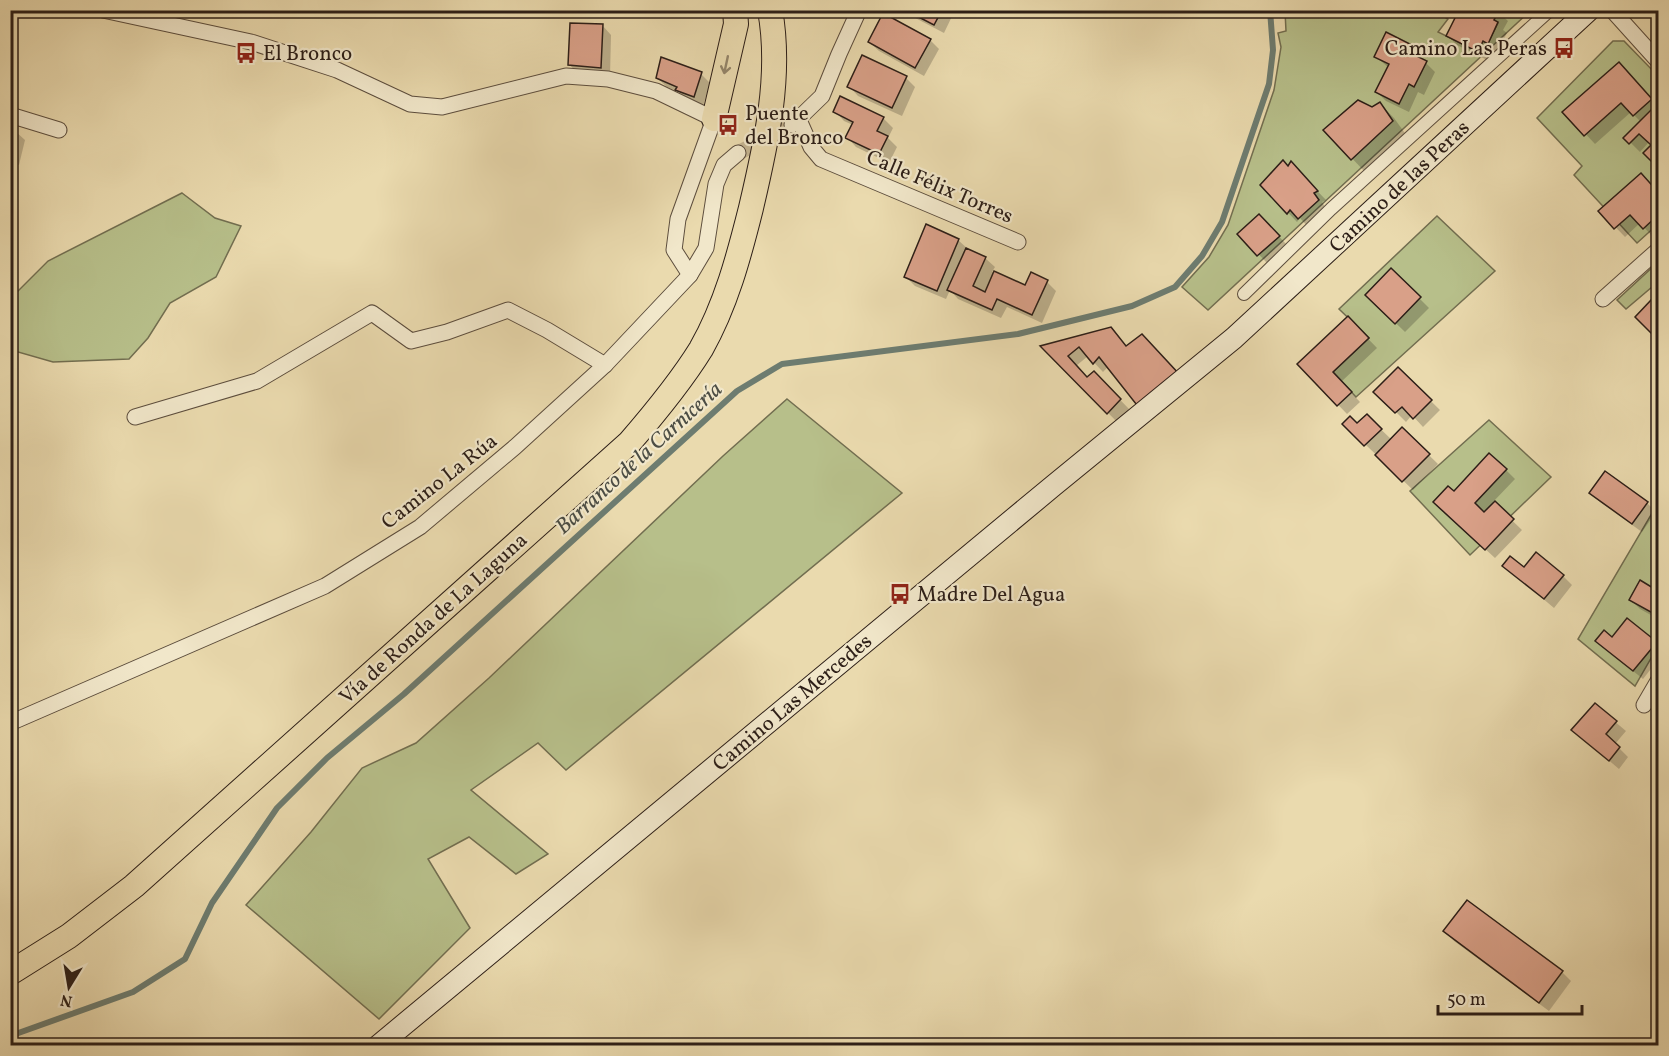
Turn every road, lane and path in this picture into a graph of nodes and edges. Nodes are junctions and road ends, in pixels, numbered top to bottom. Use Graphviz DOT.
graph roads {
  1 [pos="103,10"];
  2 [pos="735,10"];
  3 [pos="770,10"];
  4 [pos="859,10"];
  5 [pos="1550,10"];
  6 [pos="1590,10"];
  7 [pos="1612,10"];
  8 [pos="1659,61"];
  9 [pos="10,115"];
  10 [pos="714,119"];
  11 [pos="59,130"];
  12 [pos="738,153"];
  13 [pos="1018,242"];
  14 [pos="1659,250"];
  15 [pos="690,275"];
  16 [pos="1244,294"];
  17 [pos="1603,299"];
  18 [pos="1208,360"];
  19 [pos="605,365"];
  20 [pos="135,417"];
  21 [pos="1659,681"];
  22 [pos="1644,705"];
  23 [pos="10,723"];
  24 [pos="10,973"];
  25 [pos="378,1046"];
  1 -- 10 [label="street"];
  2 -- 10 [label="main road, one-way"];
  3 -- 24 [label="main road, Vía de Ronda de La Laguna"];
  4 -- 13 [label="street, Calle Félix Torres"];
  5 -- 16 [label="street"];
  6 -- 18 [label="main road, Camino de las Peras"];
  7 -- 8 [label="street"];
  9 -- 11 [label="street"];
  10 -- 15 [label="street"];
  12 -- 15 [label="street, Camino La Rúa"];
  14 -- 17 [label="street"];
  15 -- 19 [label="street, Camino La Rúa"];
  18 -- 25 [label="main road, Camino Las Mercedes"];
  19 -- 20 [label="street"];
  19 -- 23 [label="street, Camino La Rúa"];
  21 -- 22 [label="street"];
}
